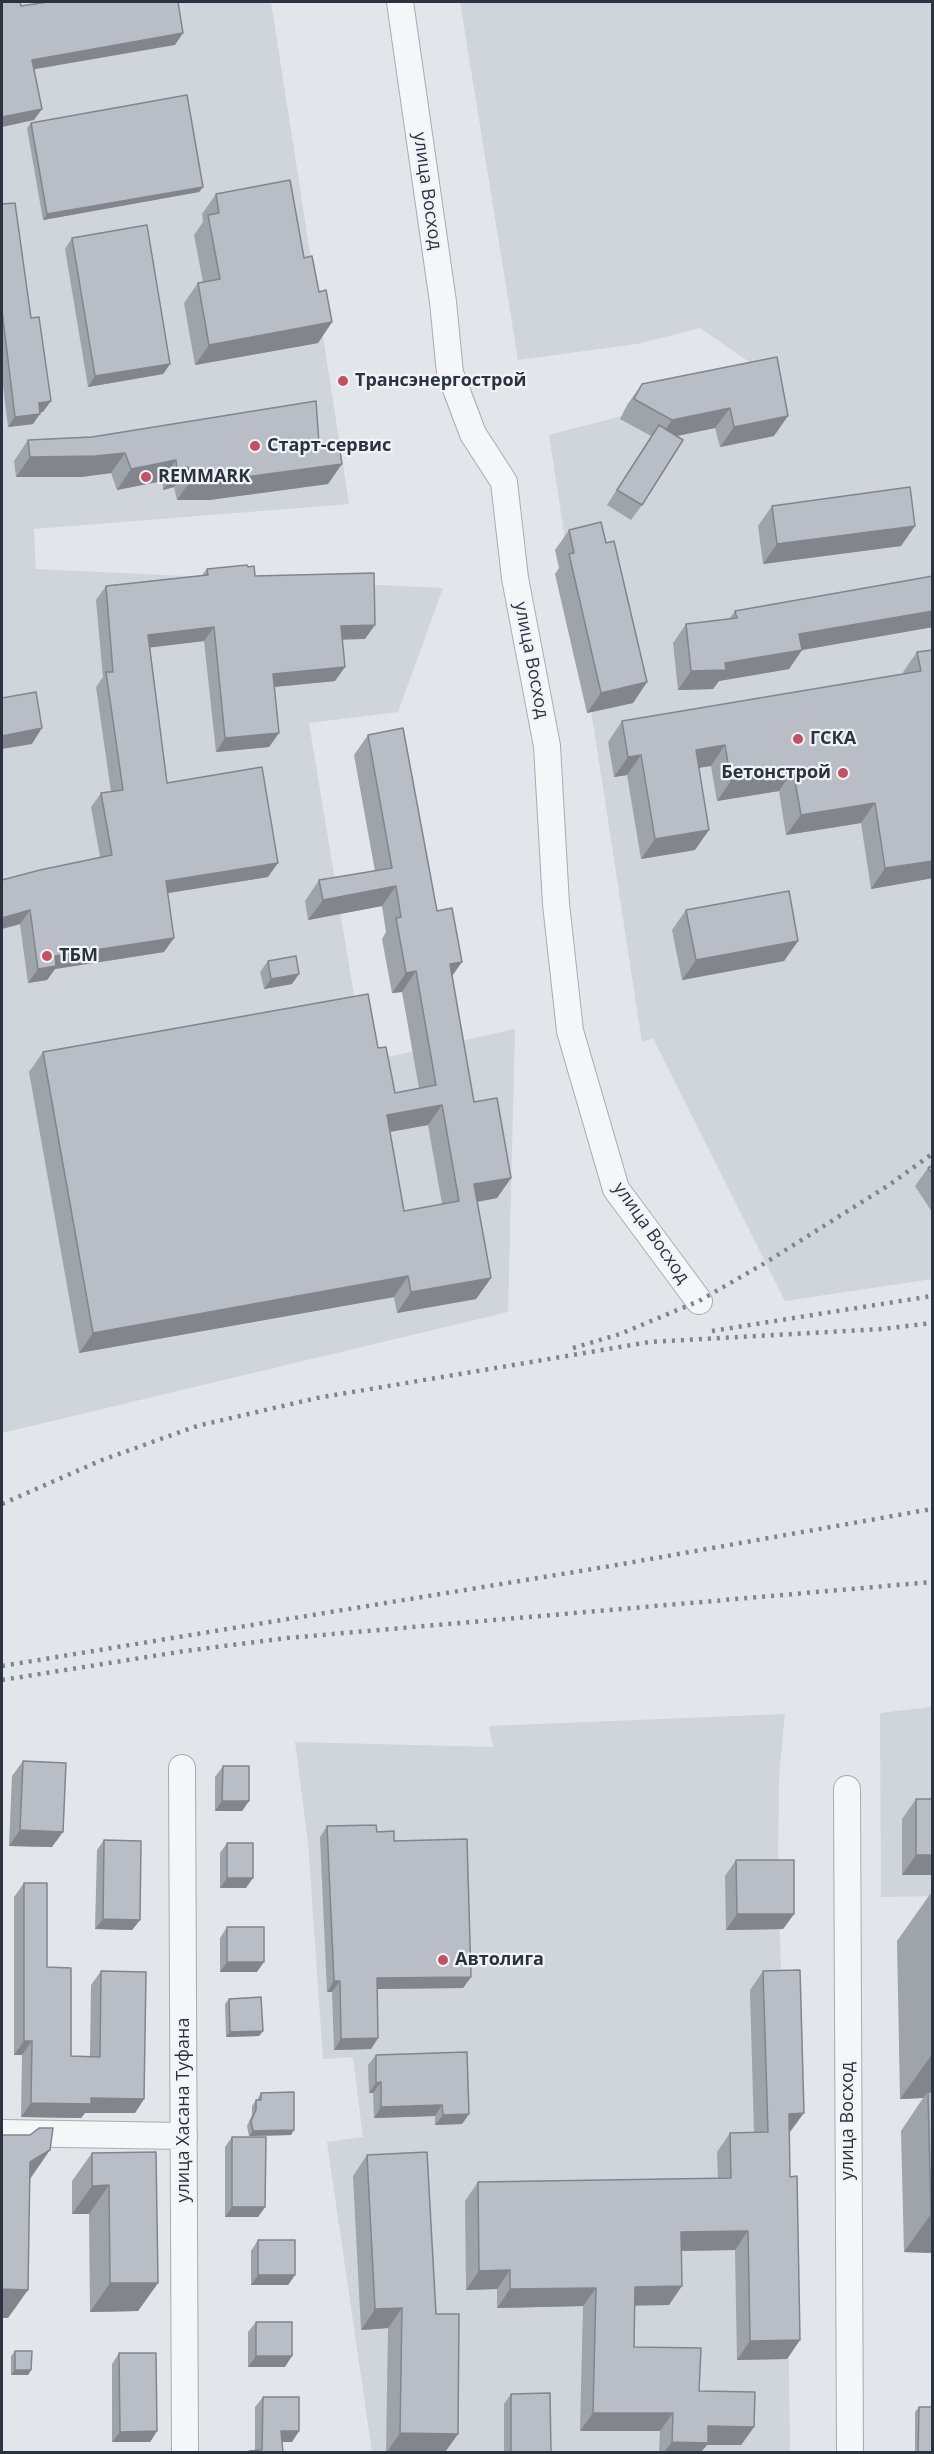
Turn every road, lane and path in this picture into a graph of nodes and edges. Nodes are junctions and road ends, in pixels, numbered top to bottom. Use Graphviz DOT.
graph roads {
  1 [pos="400,2"];
  2 [pos="699,1301"];
  3 [pos="182,1768"];
  4 [pos="847,1789"];
  5 [pos="2,2133"];
  6 [pos="184,2136"];
  7 [pos="185,2452"];
  8 [pos="850,2452"];
  1 -- 2 [label="street, улица Восход"];
  3 -- 6 [label="street, улица Хасана Туфана"];
  4 -- 8 [label="street, улица Восход"];
  5 -- 6 [label="street"];
  6 -- 7 [label="street, улица Хасана Туфана"];
}
